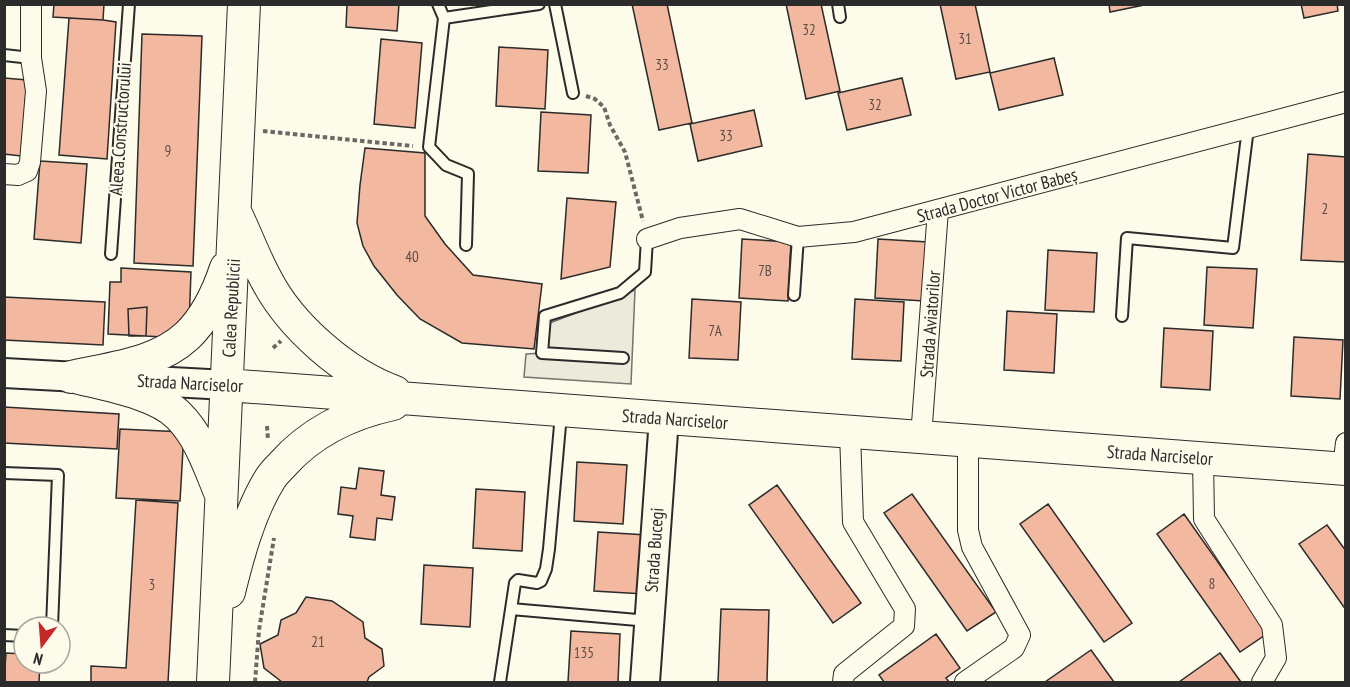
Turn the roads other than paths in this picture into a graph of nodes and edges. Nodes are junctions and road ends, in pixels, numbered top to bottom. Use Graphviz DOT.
graph roads {
  1 [pos="31,4"];
  2 [pos="129,4"];
  3 [pos="244,4"];
  4 [pos="438,4"];
  5 [pos="539,4"];
  6 [pos="555,4"];
  7 [pos="838,4"];
  8 [pos="840,17"];
  9 [pos="444,18"];
  10 [pos="4,55"];
  11 [pos="31,58"];
  12 [pos="573,93"];
  13 [pos="1346,102"];
  14 [pos="1248,128"];
  15 [pos="4,174"];
  16 [pos="938,210"];
  17 [pos="235,211"];
  18 [pos="798,237"];
  19 [pos="647,239"];
  20 [pos="466,245"];
  21 [pos="233,248"];
  22 [pos="111,254"];
  23 [pos="794,295"];
  24 [pos="1122,316"];
  25 [pos="623,358"];
  26 [pos="4,373"];
  27 [pos="71,376"];
  28 [pos="227,385"];
  29 [pos="416,399"];
  30 [pos="562,410"];
  31 [pos="664,418"];
  32 [pos="850,432"];
  33 [pos="921,437"];
  34 [pos="968,440"];
  35 [pos="1203,458"];
  36 [pos="1345,460"];
  37 [pos="4,473"];
  38 [pos="222,497"];
  39 [pos="511,609"];
  40 [pos="52,615"];
  41 [pos="649,621"];
  42 [pos="215,648"];
  43 [pos="213,682"];
  44 [pos="500,682"];
  45 [pos="645,682"];
  46 [pos="843,682"];
  47 [pos="964,682"];
  48 [pos="1262,682"];
  1 -- 11 [label="street"];
  2 -- 22 [label="lane, Aleea Constructorului"];
  3 -- 17 [label="main road, Calea Republicii"];
  4 -- 9 [label="lane"];
  5 -- 9 [label="lane"];
  6 -- 12 [label="lane"];
  7 -- 8 [label="lane"];
  9 -- 20 [label="lane"];
  10 -- 11 [label="lane"];
  11 -- 15 [label="street"];
  13 -- 14 [label="street, Strada Doctor Victor Babeș"];
  14 -- 16 [label="street, Strada Doctor Victor Babeș"];
  14 -- 24 [label="lane"];
  16 -- 18 [label="street, Strada Doctor Victor Babeș"];
  16 -- 33 [label="street, Strada Aviatorilor"];
  17 -- 21 [label="main road, Calea Republicii"];
  17 -- 29 [label="main road"];
  18 -- 19 [label="street, Strada Doctor Victor Babeș"];
  18 -- 23 [label="lane"];
  19 -- 25 [label="lane"];
  21 -- 27 [label="main road"];
  21 -- 28 [label="main road, Calea Republicii"];
  26 -- 27 [label="street, Strada Narciselor"];
  27 -- 28 [label="street, Strada Narciselor"];
  27 -- 38 [label="main road"];
  28 -- 29 [label="main road, Strada Narciselor"];
  28 -- 38 [label="main road, Calea Republicii"];
  29 -- 30 [label="main road, Strada Narciselor"];
  29 -- 42 [label="main road"];
  30 -- 31 [label="main road, Strada Narciselor"];
  30 -- 39 [label="lane"];
  31 -- 32 [label="main road, Strada Narciselor"];
  31 -- 41 [label="street, Strada Bucegi"];
  32 -- 33 [label="main road, Strada Narciselor"];
  32 -- 46 [label="street"];
  33 -- 34 [label="main road, Strada Narciselor"];
  34 -- 35 [label="main road, Strada Narciselor"];
  34 -- 47 [label="street"];
  35 -- 36 [label="main road, Strada Narciselor"];
  35 -- 48 [label="street"];
  37 -- 40 [label="lane"];
  38 -- 42 [label="main road, Calea Republicii"];
  39 -- 41 [label="lane"];
  39 -- 44 [label="lane"];
  41 -- 45 [label="street, Strada Bucegi"];
  42 -- 43 [label="main road, Calea Republicii"];
}
